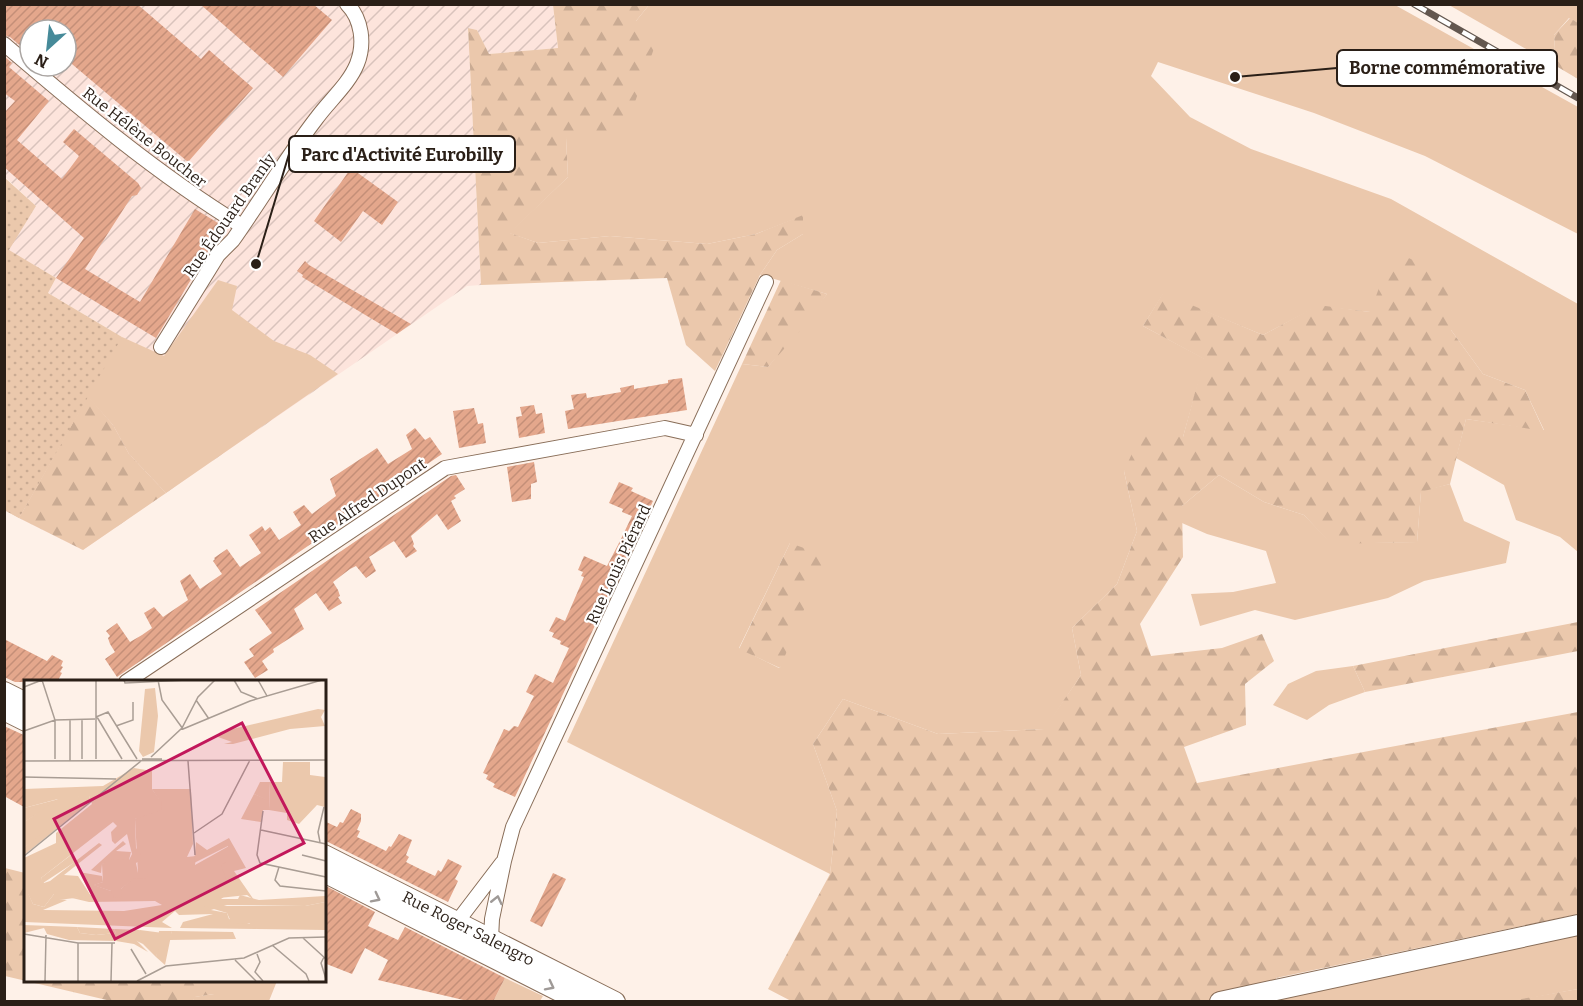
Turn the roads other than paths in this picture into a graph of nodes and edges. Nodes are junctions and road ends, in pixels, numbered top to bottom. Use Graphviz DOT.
graph roads {
  1 [pos="347,4"];
  2 [pos="4,44"];
  3 [pos="242,226"];
  4 [pos="766,282"];
  5 [pos="161,347"];
  6 [pos="696,435"];
  7 [pos="129,680"];
  8 [pos="4,692"];
  9 [pos="24,702"];
  10 [pos="4,710"];
  11 [pos="24,720"];
  12 [pos="326,856"];
  13 [pos="504,861"];
  14 [pos="326,873"];
  15 [pos="457,922"];
  16 [pos="1578,925"];
  17 [pos="491,939"];
  18 [pos="1221,1001"];
  19 [pos="581,1002"];
  20 [pos="615,1002"];
  1 -- 3 [label="street, Rue Édouard Branly"];
  2 -- 3 [label="street, Rue Hélène Boucher"];
  3 -- 5 [label="street, Rue Édouard Branly"];
  4 -- 6 [label="street, Rue Louis Piérard"];
  6 -- 7 [label="street, Rue Alfred Dupont"];
  6 -- 13 [label="street, Rue Louis Piérard"];
  8 -- 9 [label="main road"];
  10 -- 11 [label="main road"];
  12 -- 15 [label="main road, Rue Roger Salengro"];
  13 -- 15 [label="street, Rue Louis Piérard"];
  17 -- 13 [label="street, Rue Louis Piérard, one-way"];
  14 -- 19 [label="main road, Rue Roger Salengro, one-way"];
  15 -- 17 [label="main road, Rue Roger Salengro"];
  16 -- 18 [label="main road"];
  17 -- 20 [label="main road, Rue Roger Salengro"];
}
